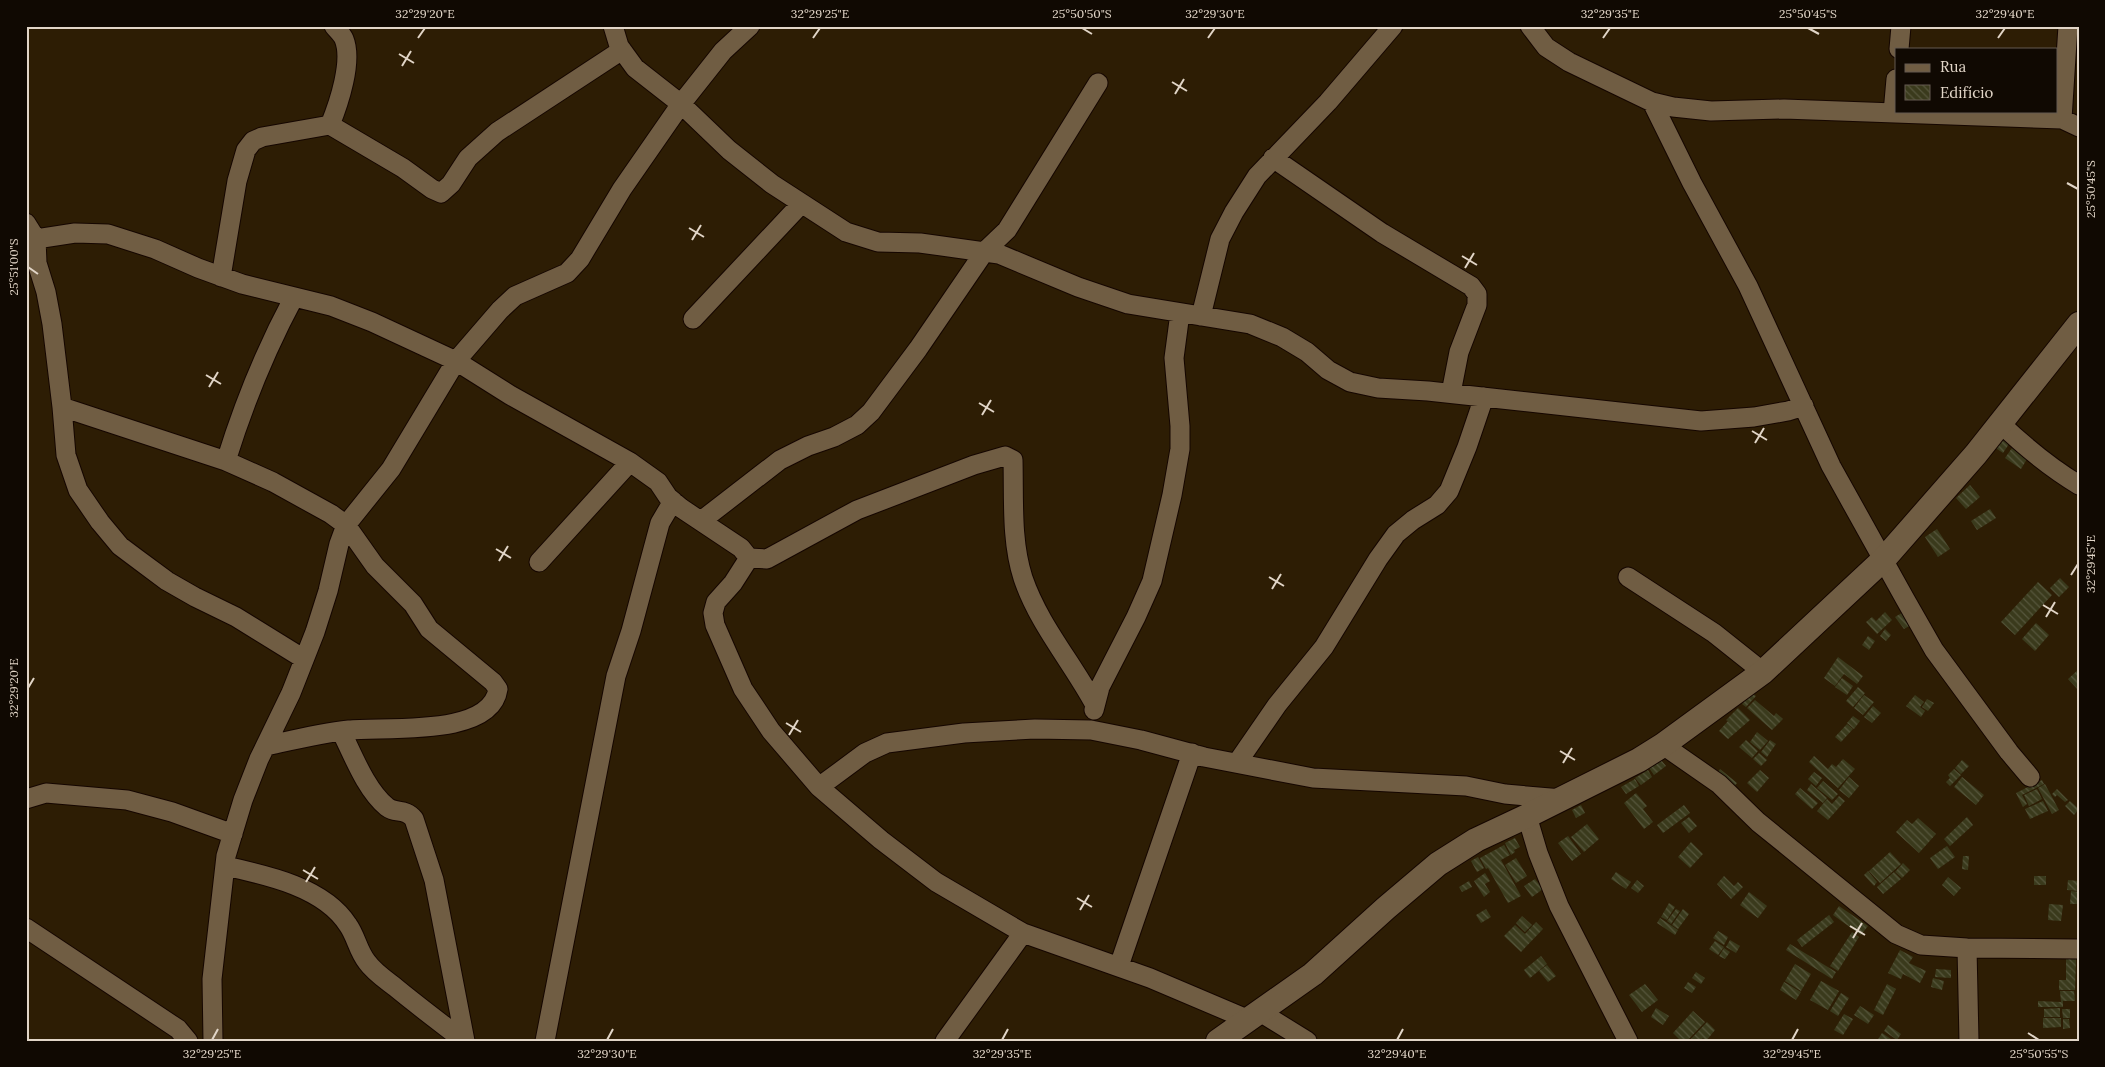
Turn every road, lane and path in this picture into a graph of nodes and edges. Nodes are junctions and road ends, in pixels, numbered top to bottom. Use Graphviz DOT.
graph roads {
  1 [pos="334,26"];
  2 [pos="613,26"];
  3 [pos="750,26"];
  4 [pos="1393,26"];
  5 [pos="1530,26"];
  6 [pos="1901,26"];
  7 [pos="2068,26"];
  8 [pos="1899,48"];
  9 [pos="622,50"];
  10 [pos="1098,83"];
  11 [pos="1895,90"];
  12 [pos="1652,102"];
  13 [pos="682,104"];
  14 [pos="1893,113"];
  15 [pos="2070,123"];
  16 [pos="330,125"];
  17 [pos="1274,158"];
  18 [pos="801,204"];
  19 [pos="26,223"];
  20 [pos="31,242"];
  21 [pos="985,251"];
  22 [pos="221,277"];
  23 [pos="294,297"];
  24 [pos="1180,313"];
  25 [pos="1201,316"];
  26 [pos="693,319"];
  27 [pos="2079,324"];
  28 [pos="456,361"];
  29 [pos="1451,393"];
  30 [pos="1484,397"];
  31 [pos="1804,406"];
  32 [pos="62,407"];
  33 [pos="2000,423"];
  34 [pos="226,461"];
  35 [pos="630,462"];
  36 [pos="2079,485"];
  37 [pos="673,501"];
  38 [pos="701,521"];
  39 [pos="346,525"];
  40 [pos="749,558"];
  41 [pos="1884,559"];
  42 [pos="539,562"];
  43 [pos="1628,577"];
  44 [pos="304,659"];
  45 [pos="1763,672"];
  46 [pos="1095,705"];
  47 [pos="1091,730"];
  48 [pos="341,731"];
  49 [pos="1663,745"];
  50 [pos="266,746"];
  51 [pos="1192,753"];
  52 [pos="1237,763"];
  53 [pos="2030,777"];
  54 [pos="819,787"];
  55 [pos="26,799"];
  56 [pos="1562,799"];
  57 [pos="1527,816"];
  58 [pos="233,834"];
  59 [pos="224,866"];
  60 [pos="26,928"];
  61 [pos="1023,932"];
  62 [pos="1967,948"];
  63 [pos="2079,949"];
  64 [pos="1119,966"];
  65 [pos="1221,1008"];
  66 [pos="1255,1016"];
  67 [pos="1222,1038"];
  68 [pos="188,1041"];
  69 [pos="212,1041"];
  70 [pos="465,1041"];
  71 [pos="545,1041"];
  72 [pos="945,1041"];
  73 [pos="1307,1041"];
  74 [pos="1628,1041"];
  75 [pos="1969,1041"];
  1 -- 16 [label="street"];
  2 -- 9 [label="street"];
  3 -- 13 [label="street"];
  4 -- 17 [label="street"];
  5 -- 12 [label="street"];
  6 -- 8 [label="street"];
  7 -- 15 [label="street"];
  9 -- 13 [label="street"];
  9 -- 16 [label="street"];
  10 -- 21 [label="street"];
  11 -- 14 [label="street"];
  12 -- 14 [label="street"];
  12 -- 31 [label="street"];
  13 -- 18 [label="street"];
  13 -- 28 [label="street"];
  14 -- 15 [label="street"];
  16 -- 22 [label="street"];
  17 -- 25 [label="street"];
  17 -- 29 [label="street"];
  18 -- 21 [label="street"];
  18 -- 26 [label="street"];
  19 -- 20 [label="street"];
  20 -- 22 [label="street"];
  20 -- 32 [label="street"];
  21 -- 24 [label="street"];
  21 -- 38 [label="street"];
  22 -- 23 [label="street"];
  23 -- 28 [label="street"];
  23 -- 34 [label="street"];
  24 -- 25 [label="street"];
  24 -- 46 [label="street"];
  25 -- 29 [label="street"];
  27 -- 33 [label="street"];
  28 -- 35 [label="street"];
  28 -- 39 [label="street"];
  29 -- 30 [label="street"];
  30 -- 31 [label="street"];
  30 -- 52 [label="street"];
  31 -- 41 [label="street"];
  32 -- 34 [label="street"];
  32 -- 44 [label="street"];
  33 -- 36 [label="street"];
  33 -- 41 [label="street"];
  34 -- 39 [label="street"];
  35 -- 37 [label="street"];
  35 -- 42 [label="street"];
  37 -- 38 [label="street"];
  37 -- 71 [label="street"];
  38 -- 40 [label="street"];
  39 -- 44 [label="street"];
  39 -- 48 [label="street"];
  40 -- 46 [label="street"];
  40 -- 54 [label="street"];
  41 -- 45 [label="street"];
  41 -- 53 [label="street"];
  43 -- 45 [label="street"];
  44 -- 50 [label="street"];
  45 -- 49 [label="street"];
  46 -- 47 [label="street"];
  47 -- 51 [label="street"];
  47 -- 54 [label="street"];
  48 -- 50 [label="street"];
  48 -- 70 [label="street"];
  49 -- 56 [label="street"];
  49 -- 62 [label="street"];
  50 -- 58 [label="street"];
  51 -- 52 [label="street"];
  51 -- 64 [label="street"];
  52 -- 56 [label="street"];
  54 -- 61 [label="street"];
  55 -- 58 [label="street"];
  56 -- 57 [label="street"];
  57 -- 66 [label="street"];
  57 -- 74 [label="street"];
  58 -- 59 [label="street"];
  59 -- 69 [label="street"];
  59 -- 70 [label="street"];
  60 -- 68 [label="street"];
  61 -- 64 [label="street"];
  61 -- 72 [label="street"];
  62 -- 63 [label="street"];
  62 -- 75 [label="street"];
  64 -- 65 [label="street"];
  65 -- 66 [label="street"];
  65 -- 67 [label="street"];
  66 -- 67 [label="street"];
  66 -- 73 [label="street"];
}
